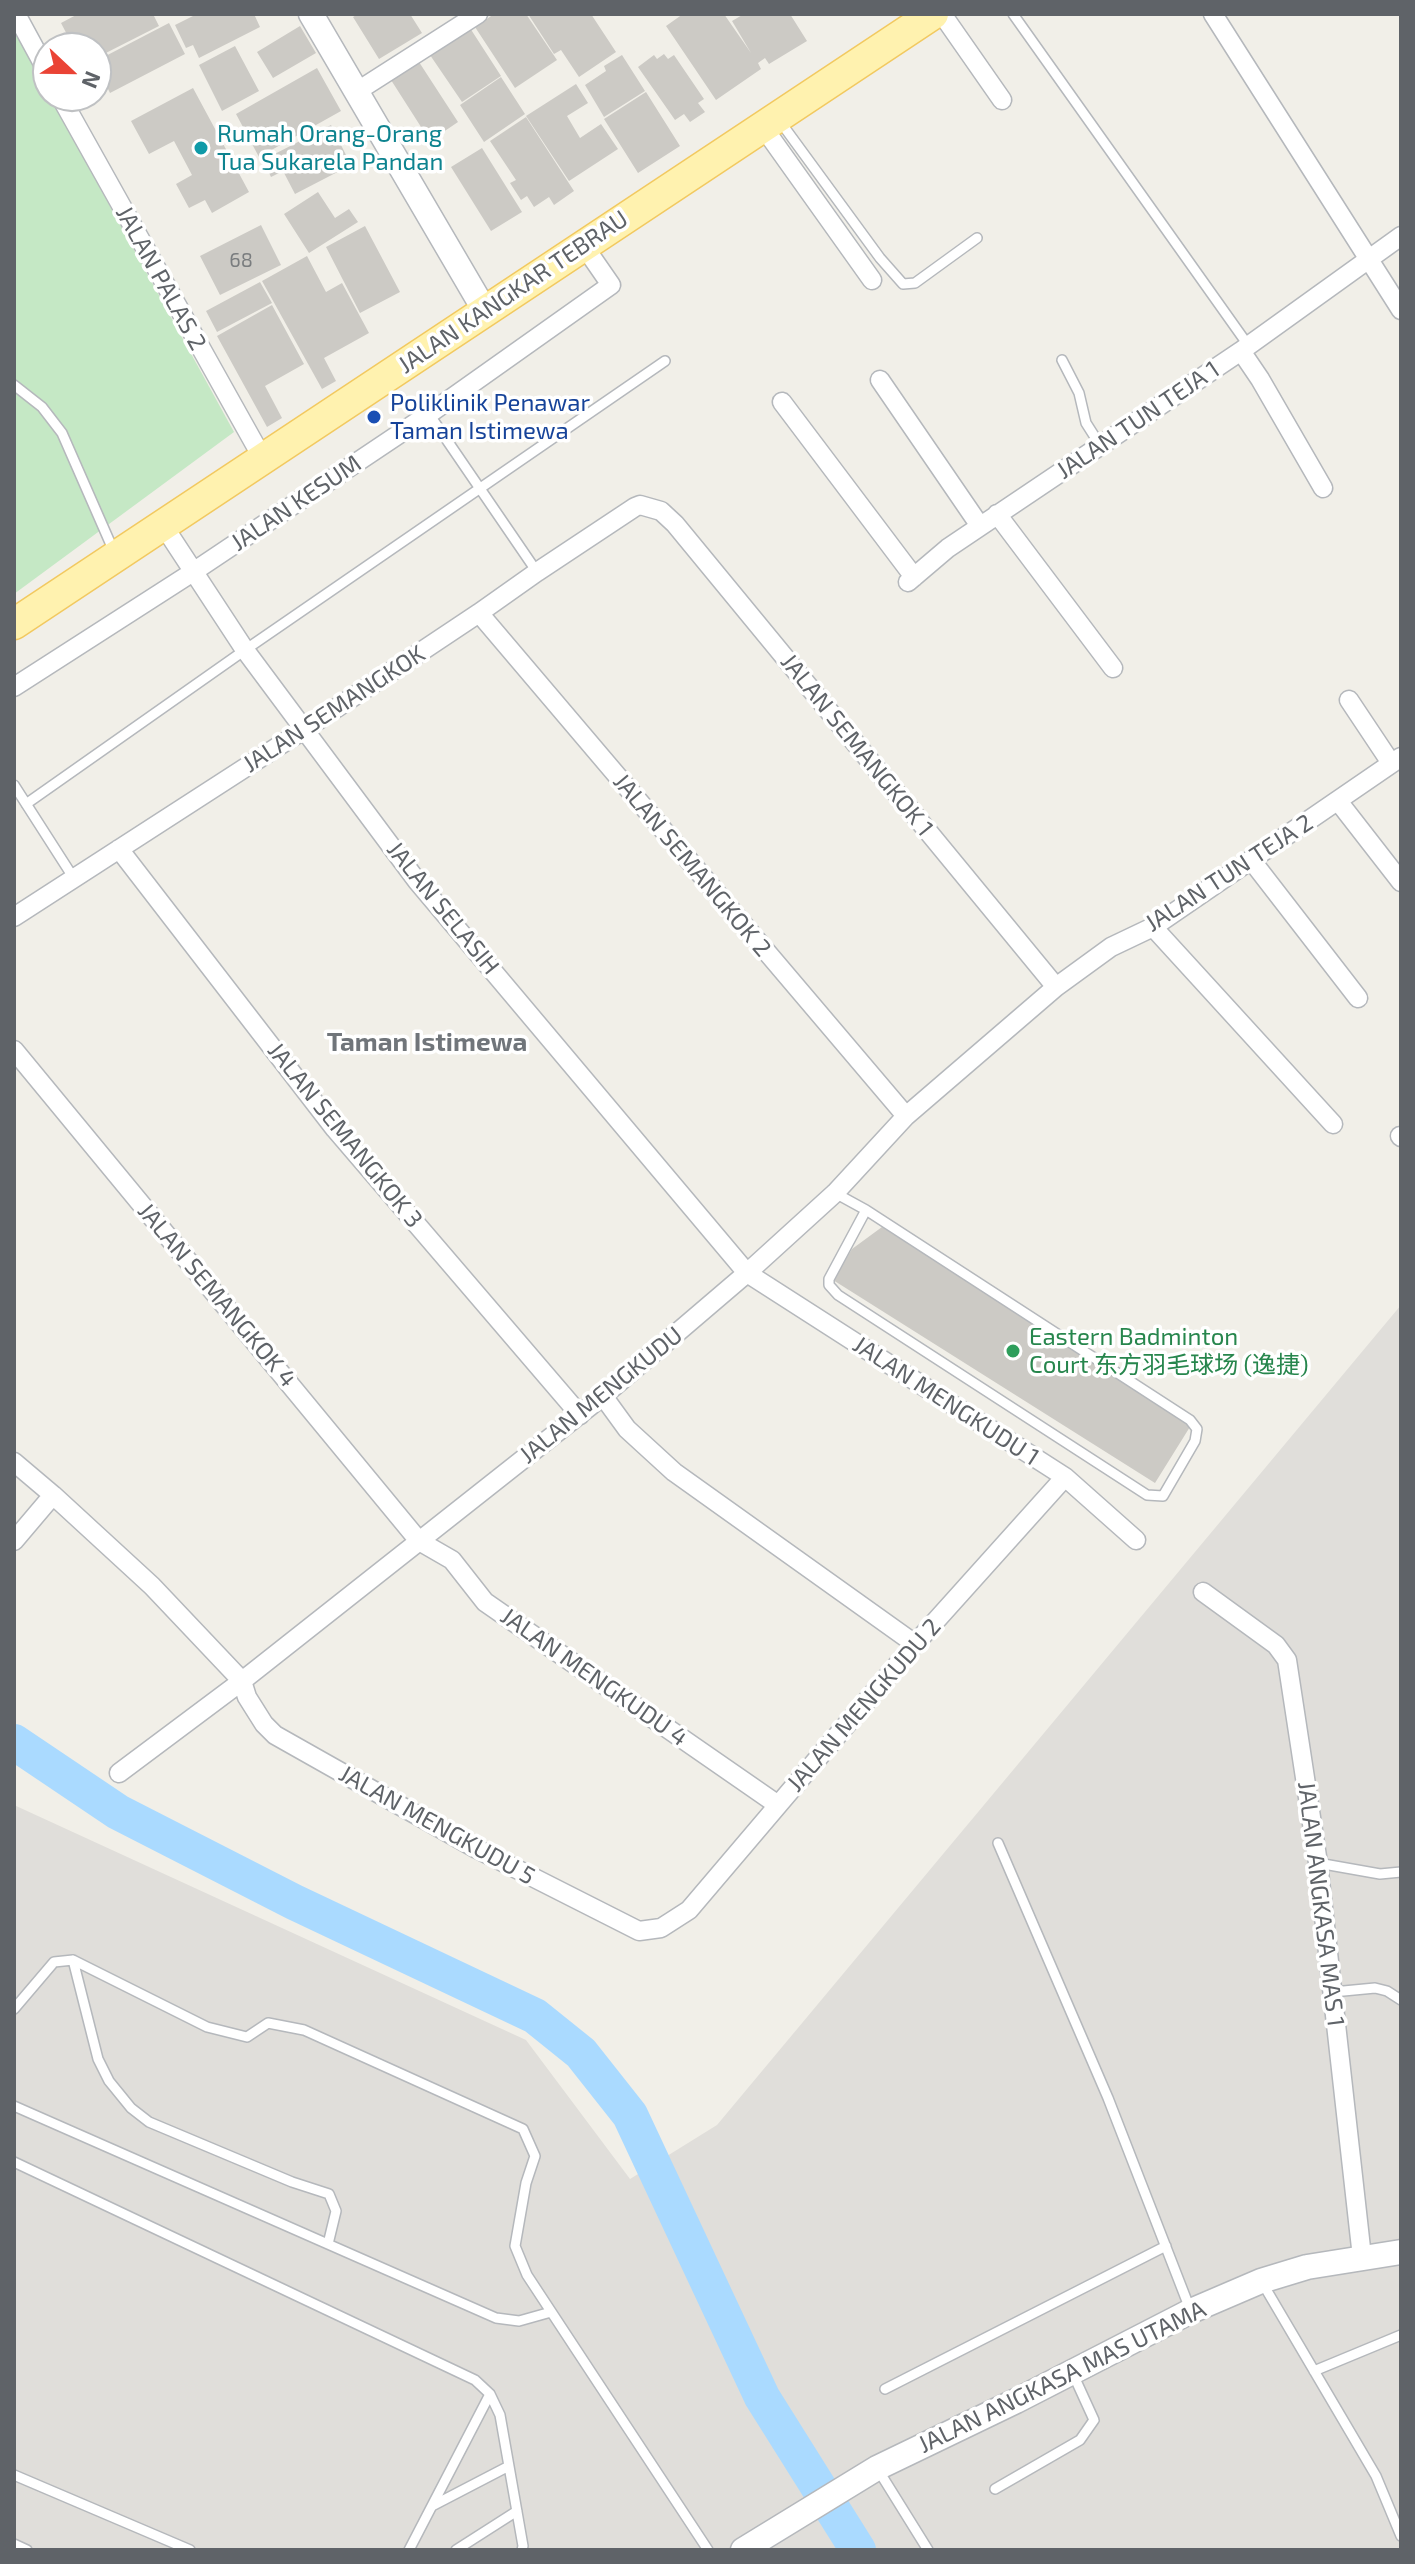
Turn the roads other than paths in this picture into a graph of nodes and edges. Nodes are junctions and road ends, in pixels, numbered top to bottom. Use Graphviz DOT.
graph roads {
  1 [pos="16,14"];
  2 [pos="311,14"];
  3 [pos="478,14"];
  4 [pos="933,14"];
  5 [pos="942,14"];
  6 [pos="1013,14"];
  7 [pos="1213,14"];
  8 [pos="32,44"];
  9 [pos="356,92"];
  10 [pos="1002,100"];
  11 [pos="69,112"];
  12 [pos="770,122"];
  13 [pos="1401,236"];
  14 [pos="977,238"];
  15 [pos="584,246"];
  16 [pos="1369,258"];
  17 [pos="872,280"];
  18 [pos="1401,310"];
  19 [pos="485,311"];
  20 [pos="1244,348"];
  21 [pos="1062,360"];
  22 [pos="665,361"];
  23 [pos="880,380"];
  24 [pos="14,385"];
  25 [pos="782,402"];
  26 [pos="429,414"];
  27 [pos="1100,445"];
  28 [pos="263,459"];
  29 [pos="481,488"];
  30 [pos="1323,488"];
  31 [pos="654,508"];
  32 [pos="997,514"];
  33 [pos="163,525"];
  34 [pos="980,526"];
  35 [pos="116,556"];
  36 [pos="193,572"];
  37 [pos="537,572"];
  38 [pos="479,613"];
  39 [pos="14,624"];
  40 [pos="245,650"];
  41 [pos="1113,668"];
  42 [pos="14,687"];
  43 [pos="1349,700"];
  44 [pos="305,729"];
  45 [pos="1396,760"];
  46 [pos="14,785"];
  47 [pos="1338,801"];
  48 [pos="26,804"];
  49 [pos="119,849"];
  50 [pos="1252,861"];
  51 [pos="73,877"];
  52 [pos="1401,882"];
  53 [pos="14,917"];
  54 [pos="1153,927"];
  55 [pos="1056,987"];
  56 [pos="1358,998"];
  57 [pos="14,1050"];
  58 [pos="906,1116"];
  59 [pos="1333,1124"];
  60 [pos="835,1193"];
  61 [pos="866,1210"];
  62 [pos="747,1273"];
  63 [pos="603,1396"];
  64 [pos="580,1415"];
  65 [pos="14,1462"];
  66 [pos="1065,1477"];
  67 [pos="53,1495"];
  68 [pos="1136,1540"];
  69 [pos="14,1541"];
  70 [pos="419,1541"];
  71 [pos="1203,1592"];
  72 [pos="915,1644"];
  73 [pos="242,1681"];
  74 [pos="119,1773"];
  75 [pos="778,1805"];
  76 [pos="998,1843"];
  77 [pos="1318,1863"];
  78 [pos="1401,1872"];
  79 [pos="661,1928"];
  80 [pos="73,1960"];
  81 [pos="1333,1992"];
  82 [pos="1401,2000"];
  83 [pos="14,2009"];
  84 [pos="14,2106"];
  85 [pos="14,2162"];
  86 [pos="328,2244"];
  87 [pos="1166,2246"];
  88 [pos="1401,2252"];
  89 [pos="1362,2257"];
  90 [pos="1261,2281"];
  91 [pos="1191,2311"];
  92 [pos="551,2312"];
  93 [pos="1401,2335"];
  94 [pos="1072,2371"];
  95 [pos="1314,2371"];
  96 [pos="885,2389"];
  97 [pos="490,2394"];
  98 [pos="509,2466"];
  99 [pos="877,2468"];
  100 [pos="14,2475"];
  101 [pos="995,2489"];
  102 [pos="432,2506"];
  103 [pos="517,2511"];
  104 [pos="1401,2536"];
  105 [pos="14,2544"];
  106 [pos="27,2550"];
  107 [pos="190,2550"];
  108 [pos="409,2550"];
  109 [pos="456,2550"];
  110 [pos="522,2550"];
  111 [pos="708,2550"];
  112 [pos="743,2550"];
  113 [pos="928,2550"];
  1 -- 8 [label="street"];
  2 -- 9 [label="street"];
  3 -- 9 [label="street"];
  4 -- 12 [label="main road, JALAN KANGKAR TEBRAU"];
  5 -- 10 [label="street"];
  6 -- 20 [label="lane"];
  7 -- 16 [label="street"];
  9 -- 19 [label="street"];
  11 -- 28 [label="street, JALAN PALAS 2"];
  12 -- 14 [label="lane"];
  12 -- 15 [label="main road, JALAN KANGKAR TEBRAU"];
  12 -- 17 [label="street"];
  13 -- 16 [label="street, JALAN TUN TEJA 1"];
  15 -- 19 [label="main road, JALAN KANGKAR TEBRAU"];
  15 -- 26 [label="street, JALAN KESUM"];
  16 -- 18 [label="street"];
  16 -- 20 [label="street, JALAN TUN TEJA 1"];
  19 -- 28 [label="main road, JALAN KANGKAR TEBRAU"];
  20 -- 27 [label="street, JALAN TUN TEJA 1"];
  20 -- 30 [label="street"];
  21 -- 27 [label="lane"];
  22 -- 29 [label="lane"];
  23 -- 34 [label="street"];
  24 -- 35 [label="lane"];
  25 -- 34 [label="street, JALAN TUN TEJA 1"];
  26 -- 29 [label="lane"];
  26 -- 36 [label="street, JALAN KESUM"];
  27 -- 32 [label="street, JALAN TUN TEJA 1"];
  28 -- 33 [label="main road, JALAN KANGKAR TEBRAU"];
  29 -- 37 [label="lane"];
  29 -- 40 [label="lane"];
  31 -- 37 [label="street, JALAN SEMANGKOK"];
  31 -- 55 [label="street, JALAN SEMANGKOK 1"];
  32 -- 34 [label="street, JALAN TUN TEJA 1"];
  32 -- 41 [label="street"];
  33 -- 35 [label="main road, JALAN KANGKAR TEBRAU"];
  33 -- 36 [label="street, JALAN SELASIH"];
  35 -- 39 [label="main road, JALAN KANGKAR TEBRAU"];
  36 -- 40 [label="street, JALAN SELASIH"];
  36 -- 42 [label="street, JALAN KESUM"];
  37 -- 38 [label="street, JALAN SEMANGKOK"];
  38 -- 44 [label="street, JALAN SEMANGKOK"];
  38 -- 58 [label="street, JALAN SEMANGKOK 2"];
  40 -- 44 [label="street, JALAN SELASIH"];
  40 -- 48 [label="lane"];
  43 -- 45 [label="street"];
  44 -- 49 [label="street, JALAN SEMANGKOK"];
  44 -- 62 [label="street, JALAN SELASIH"];
  45 -- 47 [label="street, JALAN TUN TEJA 2"];
  46 -- 48 [label="lane"];
  47 -- 50 [label="street, JALAN TUN TEJA 2"];
  47 -- 52 [label="street"];
  48 -- 51 [label="lane"];
  49 -- 51 [label="street, JALAN SEMANGKOK"];
  49 -- 64 [label="street, JALAN SEMANGKOK 3"];
  50 -- 54 [label="street, JALAN TUN TEJA 2"];
  50 -- 56 [label="street"];
  51 -- 53 [label="street, JALAN SEMANGKOK"];
  54 -- 55 [label="street, JALAN TUN TEJA 2"];
  54 -- 59 [label="street"];
  55 -- 58 [label="street, JALAN MENGKUDU"];
  57 -- 70 [label="street, JALAN SEMANGKOK 4"];
  58 -- 60 [label="street, JALAN MENGKUDU"];
  60 -- 61 [label="lane"];
  60 -- 62 [label="street, JALAN MENGKUDU"];
  61 -- 61 [label="lane"];
  62 -- 63 [label="street, JALAN MENGKUDU"];
  62 -- 66 [label="street, JALAN MENGKUDU 1"];
  63 -- 64 [label="street, JALAN MENGKUDU"];
  63 -- 72 [label="street"];
  64 -- 70 [label="street, JALAN MENGKUDU"];
  65 -- 67 [label="street, JALAN MENGKUDU 5"];
  66 -- 68 [label="street, JALAN MENGKUDU 1"];
  66 -- 72 [label="street, JALAN MENGKUDU 2"];
  67 -- 69 [label="street"];
  67 -- 73 [label="street, JALAN MENGKUDU 5"];
  70 -- 73 [label="street, JALAN MENGKUDU"];
  70 -- 75 [label="street, JALAN MENGKUDU 4"];
  71 -- 77 [label="street, JALAN ANGKASA MAS 1"];
  72 -- 75 [label="street, JALAN MENGKUDU 2"];
  73 -- 74 [label="street, JALAN MENGKUDU"];
  73 -- 79 [label="street, JALAN MENGKUDU 5"];
  75 -- 79 [label="street, JALAN MENGKUDU 2"];
  76 -- 87 [label="lane"];
  77 -- 78 [label="lane"];
  77 -- 81 [label="street, JALAN ANGKASA MAS 1"];
  80 -- 83 [label="lane"];
  80 -- 86 [label="lane"];
  80 -- 92 [label="lane"];
  81 -- 82 [label="lane"];
  81 -- 89 [label="street, JALAN ANGKASA MAS 1"];
  84 -- 86 [label="lane"];
  85 -- 97 [label="lane"];
  86 -- 92 [label="lane"];
  87 -- 91 [label="lane"];
  87 -- 96 [label="lane"];
  88 -- 89 [label="street, JALAN ANGKASA MAS UTAMA"];
  89 -- 90 [label="street, JALAN ANGKASA MAS UTAMA"];
  90 -- 91 [label="street, JALAN ANGKASA MAS UTAMA"];
  90 -- 95 [label="lane"];
  91 -- 94 [label="street, JALAN ANGKASA MAS UTAMA"];
  92 -- 111 [label="lane"];
  93 -- 95 [label="lane"];
  94 -- 99 [label="street, JALAN ANGKASA MAS UTAMA"];
  94 -- 101 [label="lane"];
  95 -- 104 [label="lane"];
  97 -- 98 [label="lane"];
  97 -- 102 [label="lane"];
  98 -- 102 [label="lane"];
  98 -- 103 [label="lane"];
  99 -- 112 [label="street, JALAN ANGKASA MAS UTAMA"];
  99 -- 113 [label="lane"];
  100 -- 107 [label="lane"];
  102 -- 108 [label="lane"];
  103 -- 109 [label="lane"];
  103 -- 110 [label="lane"];
  105 -- 106 [label="lane"];
}
